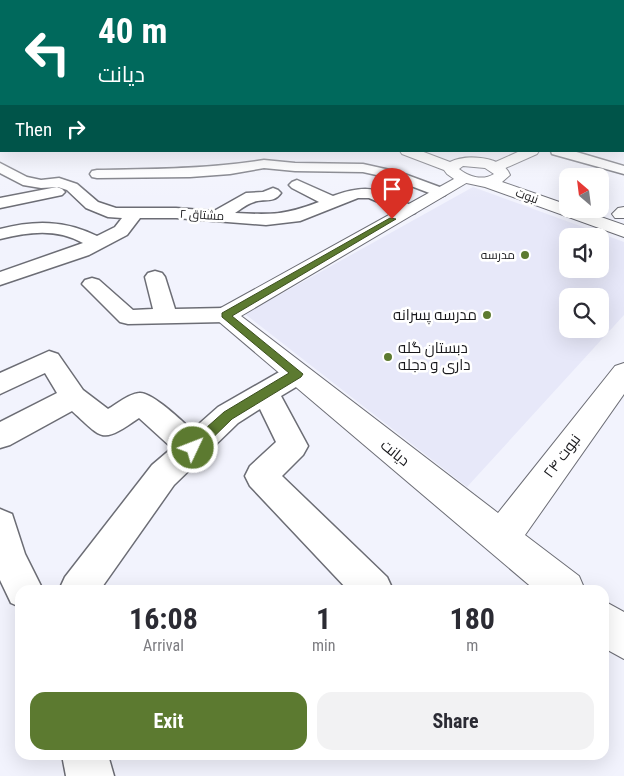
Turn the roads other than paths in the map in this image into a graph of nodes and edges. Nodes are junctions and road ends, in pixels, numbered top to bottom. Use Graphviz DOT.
graph roads {
  1 [pos="410,152"];
  2 [pos="501,152"];
  3 [pos="530,152"];
  4 [pos="561,152"];
  5 [pos="479,162"];
  6 [pos="448,163"];
  7 [pos="0,167"];
  8 [pos="45,170"];
  9 [pos="624,170"];
  10 [pos="499,171"];
  11 [pos="96,174"];
  12 [pos="60,182"];
  13 [pos="486,182"];
  14 [pos="297,185"];
  15 [pos="74,189"];
  16 [pos="440,192"];
  17 [pos="274,193"];
  18 [pos="559,193"];
  19 [pos="332,202"];
  20 [pos="0,203"];
  21 [pos="409,210"];
  22 [pos="609,211"];
  23 [pos="136,212"];
  24 [pos="219,215"];
  25 [pos="623,218"];
  26 [pos="0,234"];
  27 [pos="97,243"];
  28 [pos="155,277"];
  29 [pos="0,279"];
  30 [pos="92,284"];
  31 [pos="166,315"];
  32 [pos="225,315"];
  33 [pos="297,374"];
  34 [pos="623,375"];
  35 [pos="0,384"];
  36 [pos="266,393"];
  37 [pos="74,397"];
  38 [pos="0,436"];
  39 [pos="193,448"];
  40 [pos="0,526"];
  41 [pos="501,538"];
  42 [pos="22,585"];
  43 [pos="82,585"];
  44 [pos="369,585"];
  45 [pos="558,585"];
  46 [pos="609,626"];
  47 [pos="624,638"];
  48 [pos="86,760"];
  49 [pos="90,776"];
  1 -- 6 [label="street"];
  2 -- 5 [label="street"];
  3 -- 10 [label="street"];
  4 -- 9 [label="street"];
  5 -- 6 [label="street"];
  5 -- 10 [label="street, نبوت"];
  6 -- 13 [label="street, نبوت"];
  6 -- 16 [label="street"];
  7 -- 12 [label="street, مشتاق ۲"];
  8 -- 12 [label="street"];
  10 -- 13 [label="street"];
  10 -- 18 [label="street, نبوت"];
  11 -- 16 [label="street"];
  12 -- 15 [label="street, مشتاق ۲"];
  13 -- 25 [label="street, نبوت"];
  14 -- 19 [label="street"];
  15 -- 20 [label="street"];
  15 -- 23 [label="street, مشتاق ۲"];
  16 -- 21 [label="street"];
  17 -- 24 [label="street"];
  19 -- 21 [label="street, مشتاق ۲"];
  19 -- 24 [label="street, مشتاق ۲"];
  21 -- 32 [label="street"];
  22 -- 25 [label="street, نبوت"];
  23 -- 24 [label="street, مشتاق ۲"];
  23 -- 27 [label="street"];
  26 -- 27 [label="street"];
  27 -- 29 [label="street"];
  28 -- 31 [label="street"];
  30 -- 31 [label="street"];
  31 -- 32 [label="street"];
  32 -- 33 [label="street, دیانت"];
  33 -- 36 [label="street"];
  33 -- 41 [label="street, دیانت"];
  34 -- 41 [label="street, نبوت ۲۴"];
  35 -- 37 [label="street"];
  36 -- 39 [label="street"];
  36 -- 44 [label="street"];
  37 -- 38 [label="street"];
  37 -- 39 [label="street"];
  39 -- 43 [label="street"];
  40 -- 42 [label="street"];
  41 -- 45 [label="street, دیانت"];
  46 -- 47 [label="street"];
  48 -- 49 [label="street"];
}
